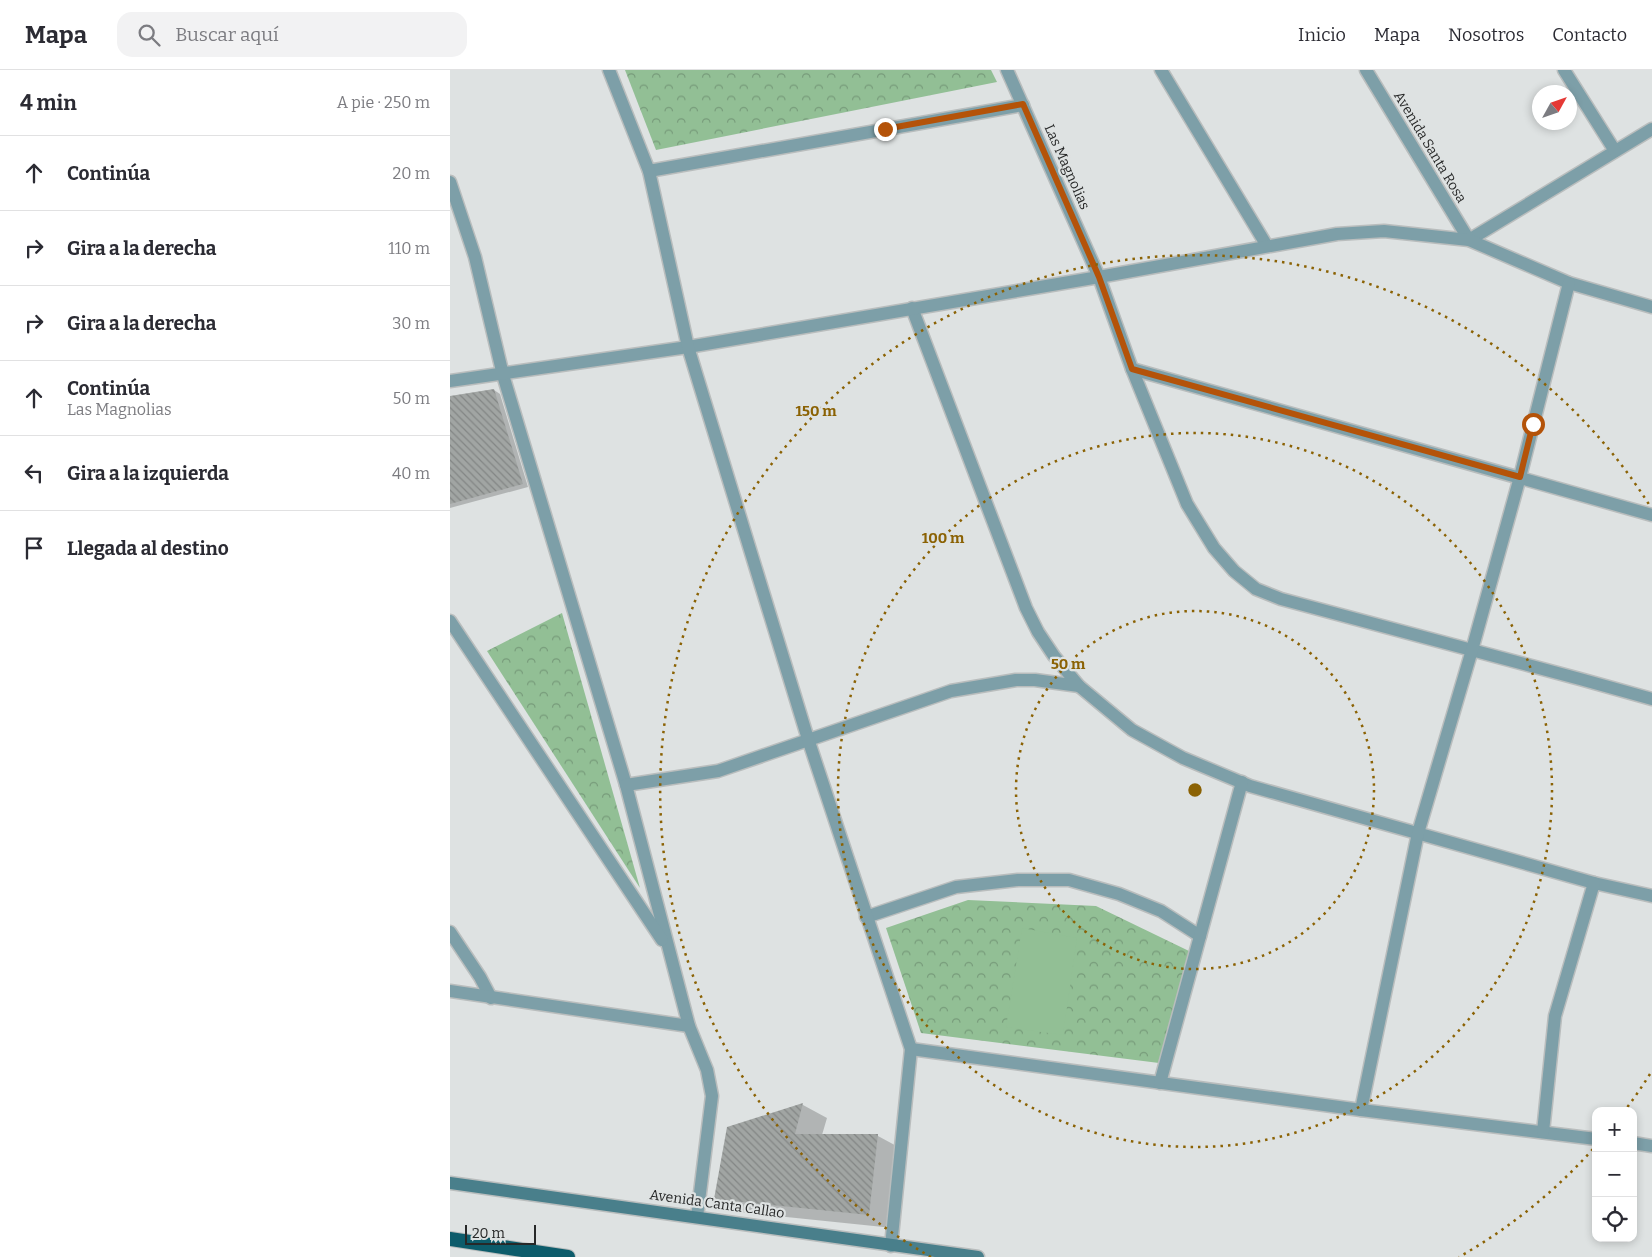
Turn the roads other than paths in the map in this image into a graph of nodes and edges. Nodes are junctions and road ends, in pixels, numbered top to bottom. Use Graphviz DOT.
graph roads {
  1 [pos="609,70"];
  2 [pos="1007,70"];
  3 [pos="1161,70"];
  4 [pos="1366,70"];
  5 [pos="1564,70"];
  6 [pos="1023,104"];
  7 [pos="1652,129"];
  8 [pos="1615,151"];
  9 [pos="649,171"];
  10 [pos="450,182"];
  11 [pos="1468,240"];
  12 [pos="1267,246"];
  13 [pos="1099,277"];
  14 [pos="1569,283"];
  15 [pos="1652,307"];
  16 [pos="912,308"];
  17 [pos="688,346"];
  18 [pos="1132,369"];
  19 [pos="503,375"];
  20 [pos="450,381"];
  21 [pos="1520,477"];
  22 [pos="1652,515"];
  23 [pos="450,622"];
  24 [pos="1472,650"];
  25 [pos="1079,686"];
  26 [pos="1652,699"];
  27 [pos="808,739"];
  28 [pos="1242,782"];
  29 [pos="626,785"];
  30 [pos="1418,833"];
  31 [pos="1594,882"];
  32 [pos="1652,896"];
  33 [pos="866,917"];
  34 [pos="450,932"];
  35 [pos="1200,936"];
  36 [pos="668,948"];
  37 [pos="450,991"];
  38 [pos="491,998"];
  39 [pos="689,1026"];
  40 [pos="911,1049"];
  41 [pos="1160,1083"];
  42 [pos="1361,1110"];
  43 [pos="1543,1132"];
  44 [pos="1592,1138"];
  45 [pos="1637,1144"];
  46 [pos="1652,1146"];
  47 [pos="450,1183"];
  48 [pos="697,1217"];
  49 [pos="450,1240"];
  50 [pos="891,1246"];
  51 [pos="568,1257"];
  52 [pos="978,1257"];
  1 -- 9 [label="street"];
  2 -- 6 [label="street, Las Magnolias"];
  3 -- 12 [label="street"];
  4 -- 11 [label="street, Avenida Santa Rosa"];
  5 -- 8 [label="street"];
  6 -- 9 [label="street"];
  6 -- 13 [label="street, Las Magnolias"];
  7 -- 8 [label="street"];
  8 -- 11 [label="street"];
  9 -- 17 [label="street"];
  10 -- 19 [label="street"];
  11 -- 12 [label="street"];
  11 -- 14 [label="street"];
  12 -- 13 [label="street"];
  13 -- 16 [label="street"];
  13 -- 18 [label="street, Las Magnolias"];
  14 -- 15 [label="street"];
  14 -- 21 [label="street"];
  16 -- 17 [label="street"];
  16 -- 25 [label="street"];
  17 -- 19 [label="street"];
  17 -- 27 [label="street"];
  18 -- 21 [label="street"];
  18 -- 24 [label="street, Las Magnolias"];
  19 -- 20 [label="street"];
  19 -- 29 [label="street"];
  21 -- 22 [label="street"];
  21 -- 24 [label="street"];
  23 -- 36 [label="street"];
  24 -- 26 [label="street, Las Magnolias"];
  24 -- 30 [label="street"];
  25 -- 27 [label="street"];
  25 -- 28 [label="street"];
  27 -- 29 [label="street"];
  27 -- 33 [label="street"];
  28 -- 30 [label="street"];
  28 -- 35 [label="street"];
  29 -- 36 [label="street"];
  30 -- 31 [label="street"];
  30 -- 42 [label="street"];
  31 -- 32 [label="street"];
  31 -- 43 [label="street"];
  33 -- 35 [label="street"];
  33 -- 40 [label="street"];
  34 -- 38 [label="street"];
  35 -- 41 [label="street"];
  36 -- 39 [label="street"];
  37 -- 38 [label="street"];
  38 -- 39 [label="street"];
  39 -- 48 [label="street"];
  40 -- 41 [label="street"];
  40 -- 50 [label="street"];
  41 -- 42 [label="street"];
  42 -- 43 [label="street"];
  43 -- 44 [label="street"];
  45 -- 46 [label="street"];
  47 -- 48 [label="main road, Avenida Canta Callao"];
  48 -- 50 [label="main road, Avenida Canta Callao"];
  49 -- 51 [label="highway"];
  50 -- 52 [label="main road, Avenida Canta Callao"];
}
